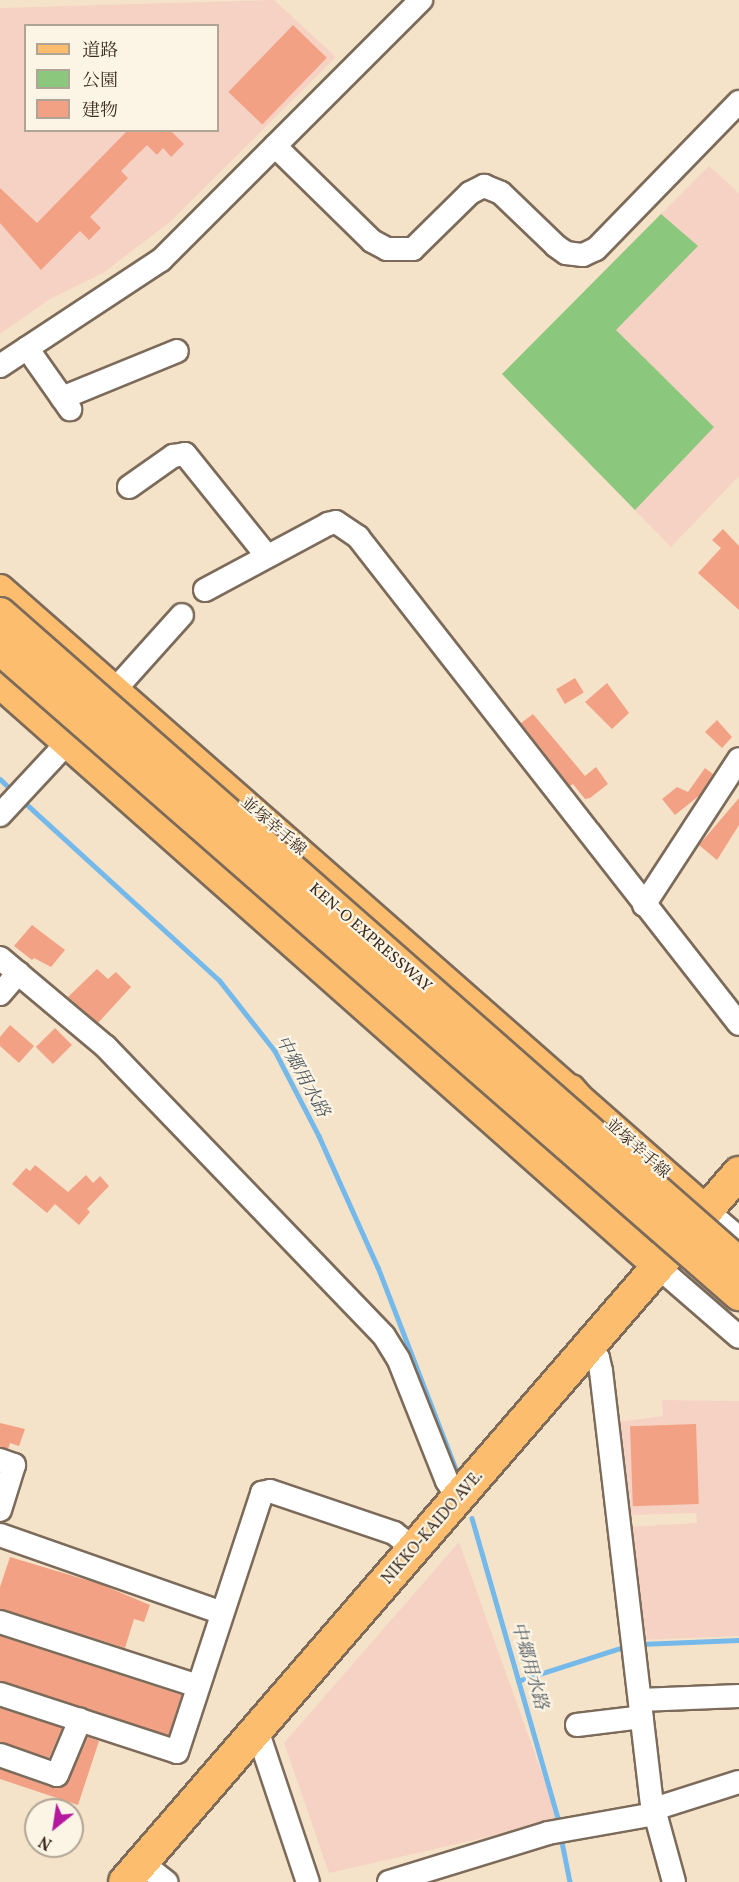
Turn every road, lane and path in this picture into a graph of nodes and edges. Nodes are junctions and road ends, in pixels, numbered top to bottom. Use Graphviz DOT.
graph roads {
  1 [pos="421,0"];
  2 [pos="739,102"];
  3 [pos="275,146"];
  4 [pos="27,348"];
  5 [pos="177,351"];
  6 [pos="0,366"];
  7 [pos="129,487"];
  8 [pos="267,556"];
  9 [pos="0,589"];
  10 [pos="205,590"];
  11 [pos="0,614"];
  12 [pos="182,615"];
  13 [pos="0,648"];
  14 [pos="0,684"];
  15 [pos="115,690"];
  16 [pos="67,743"];
  17 [pos="739,759"];
  18 [pos="0,816"];
  19 [pos="644,905"];
  20 [pos="0,958"];
  21 [pos="18,974"];
  22 [pos="0,994"];
  23 [pos="739,1024"];
  24 [pos="571,1089"];
  25 [pos="739,1173"];
  26 [pos="706,1210"];
  27 [pos="739,1238"];
  28 [pos="739,1264"];
  29 [pos="657,1266"];
  30 [pos="739,1279"];
  31 [pos="739,1294"];
  32 [pos="739,1337"];
  33 [pos="587,1348"];
  34 [pos="0,1460"];
  35 [pos="459,1498"];
  36 [pos="0,1510"];
  37 [pos="0,1535"];
  38 [pos="416,1550"];
  39 [pos="220,1612"];
  40 [pos="0,1622"];
  41 [pos="198,1686"];
  42 [pos="0,1694"];
  43 [pos="739,1696"];
  44 [pos="641,1708"];
  45 [pos="81,1720"];
  46 [pos="577,1725"];
  47 [pos="257,1730"];
  48 [pos="0,1755"];
  49 [pos="739,1782"];
  50 [pos="655,1811"];
  51 [pos="144,1876"];
  52 [pos="308,1882"];
  53 [pos="390,1882"];
  54 [pos="674,1882"];
  1 -- 3 [label="street"];
  2 -- 3 [label="street"];
  3 -- 4 [label="street"];
  4 -- 5 [label="street"];
  4 -- 6 [label="street"];
  7 -- 8 [label="street"];
  8 -- 10 [label="street"];
  8 -- 19 [label="street"];
  9 -- 15 [label="main road, 並塚幸手線"];
  11 -- 28 [label="highway, KEN-O EXPRESSWAY, bridge"];
  12 -- 15 [label="street"];
  13 -- 31 [label="highway, KEN-O EXPRESSWAY, bridge"];
  14 -- 16 [label="main road"];
  15 -- 16 [label="street"];
  15 -- 24 [label="main road, 並塚幸手線"];
  16 -- 18 [label="street"];
  16 -- 29 [label="main road"];
  17 -- 19 [label="street"];
  19 -- 23 [label="street"];
  20 -- 21 [label="street"];
  21 -- 22 [label="street"];
  21 -- 35 [label="street"];
  24 -- 26 [label="main road, 並塚幸手線"];
  24 -- 29 [label="main road"];
  25 -- 26 [label="highway, NIKKO-KAIDO AVE."];
  26 -- 27 [label="street"];
  26 -- 29 [label="highway, NIKKO-KAIDO AVE."];
  26 -- 30 [label="street"];
  29 -- 32 [label="street"];
  29 -- 33 [label="highway, NIKKO-KAIDO AVE."];
  33 -- 35 [label="highway, NIKKO-KAIDO AVE."];
  33 -- 44 [label="street"];
  34 -- 36 [label="street"];
  35 -- 38 [label="highway, NIKKO-KAIDO AVE."];
  37 -- 39 [label="street"];
  38 -- 39 [label="street"];
  38 -- 47 [label="highway, NIKKO-KAIDO AVE."];
  39 -- 41 [label="street"];
  40 -- 41 [label="street"];
  41 -- 45 [label="street"];
  42 -- 45 [label="street"];
  43 -- 44 [label="street"];
  44 -- 46 [label="street"];
  44 -- 50 [label="street"];
  45 -- 48 [label="street"];
  47 -- 51 [label="highway, NIKKO-KAIDO AVE."];
  47 -- 52 [label="street"];
  49 -- 50 [label="street"];
  50 -- 53 [label="street"];
  50 -- 54 [label="street"];
}
